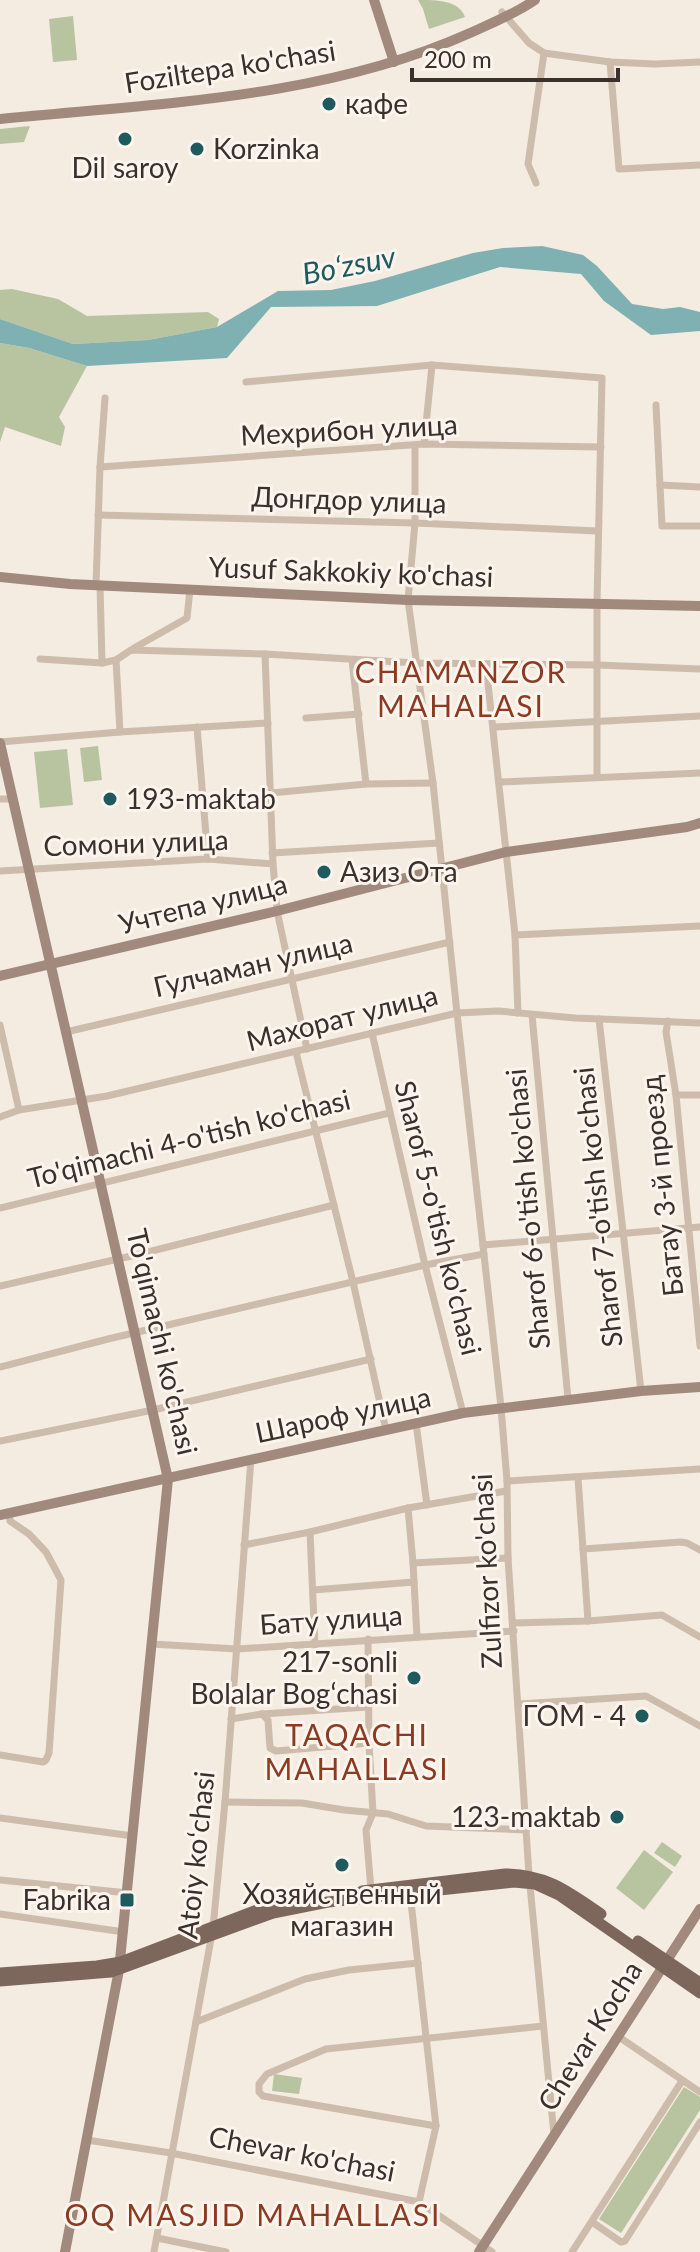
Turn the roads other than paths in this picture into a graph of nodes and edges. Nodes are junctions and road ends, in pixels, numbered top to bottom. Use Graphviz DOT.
graph roads {
  1 [pos="374,0"];
  2 [pos="524,0"];
  3 [pos="535,0"];
  4 [pos="504,15"];
  5 [pos="544,53"];
  6 [pos="393,59"];
  7 [pos="610,62"];
  8 [pos="700,62"];
  9 [pos="0,117"];
  10 [pos="700,165"];
  11 [pos="536,183"];
  12 [pos="432,365"];
  13 [pos="246,382"];
  14 [pos="105,398"];
  15 [pos="656,405"];
  16 [pos="420,445"];
  17 [pos="601,447"];
  18 [pos="100,467"];
  19 [pos="660,485"];
  20 [pos="700,487"];
  21 [pos="98,515"];
  22 [pos="415,523"];
  23 [pos="700,526"];
  24 [pos="598,531"];
  25 [pos="0,577"];
  26 [pos="98,585"];
  27 [pos="190,589"];
  28 [pos="408,600"];
  29 [pos="597,603"];
  30 [pos="700,606"];
  31 [pos="131,650"];
  32 [pos="265,654"];
  33 [pos="40,659"];
  34 [pos="116,660"];
  35 [pos="352,660"];
  36 [pos="102,663"];
  37 [pos="416,663"];
  38 [pos="486,665"];
  39 [pos="597,665"];
  40 [pos="700,669"];
  41 [pos="359,714"];
  42 [pos="700,716"];
  43 [pos="306,718"];
  44 [pos="597,722"];
  45 [pos="268,723"];
  46 [pos="197,727"];
  47 [pos="494,727"];
  48 [pos="120,732"];
  49 [pos="0,742"];
  50 [pos="700,773"];
  51 [pos="597,777"];
  52 [pos="500,782"];
  53 [pos="433,783"];
  54 [pos="366,784"];
  55 [pos="271,793"];
  56 [pos="0,799"];
  57 [pos="12,799"];
  58 [pos="700,823"];
  59 [pos="439,843"];
  60 [pos="506,852"];
  61 [pos="272,853"];
  62 [pos="208,859"];
  63 [pos="273,864"];
  64 [pos="442,867"];
  65 [pos="29,869"];
  66 [pos="0,871"];
  67 [pos="277,911"];
  68 [pos="700,926"];
  69 [pos="515,935"];
  70 [pos="450,942"];
  71 [pos="51,965"];
  72 [pos="0,976"];
  73 [pos="291,979"];
  74 [pos="457,1013"];
  75 [pos="518,1013"];
  76 [pos="532,1015"];
  77 [pos="599,1019"];
  78 [pos="668,1021"];
  79 [pos="700,1023"];
  80 [pos="0,1025"];
  81 [pos="66,1032"];
  82 [pos="372,1033"];
  83 [pos="2,1046"];
  84 [pos="307,1049"];
  85 [pos="296,1052"];
  86 [pos="676,1095"];
  87 [pos="700,1095"];
  88 [pos="83,1100"];
  89 [pos="19,1110"];
  90 [pos="389,1113"];
  91 [pos="0,1117"];
  92 [pos="316,1132"];
  93 [pos="101,1183"];
  94 [pos="334,1205"];
  95 [pos="0,1208"];
  96 [pos="689,1227"];
  97 [pos="700,1227"];
  98 [pos="624,1233"];
  99 [pos="554,1239"];
  100 [pos="483,1249"];
  101 [pos="119,1259"];
  102 [pos="425,1265"];
  103 [pos="353,1282"];
  104 [pos="0,1286"];
  105 [pos="698,1304"];
  106 [pos="135,1333"];
  107 [pos="700,1346"];
  108 [pos="371,1359"];
  109 [pos="0,1367"];
  110 [pos="700,1387"];
  111 [pos="641,1391"];
  112 [pos="568,1399"];
  113 [pos="501,1407"];
  114 [pos="153,1410"];
  115 [pos="463,1413"];
  116 [pos="416,1423"];
  117 [pos="386,1430"];
  118 [pos="0,1441"];
  119 [pos="251,1459"];
  120 [pos="700,1469"];
  121 [pos="578,1478"];
  122 [pos="168,1479"];
  123 [pos="507,1481"];
  124 [pos="506,1491"];
  125 [pos="427,1505"];
  126 [pos="408,1508"];
  127 [pos="4,1514"];
  128 [pos="310,1532"];
  129 [pos="244,1545"];
  130 [pos="583,1549"];
  131 [pos="700,1550"];
  132 [pos="508,1558"];
  133 [pos="413,1563"];
  134 [pos="414,1582"];
  135 [pos="313,1590"];
  136 [pos="588,1621"];
  137 [pos="513,1627"];
  138 [pos="417,1637"];
  139 [pos="700,1637"];
  140 [pos="368,1639"];
  141 [pos="152,1644"];
  142 [pos="315,1645"];
  143 [pos="237,1649"];
  144 [pos="519,1704"];
  145 [pos="368,1707"];
  146 [pos="262,1714"];
  147 [pos="231,1719"];
  148 [pos="700,1726"];
  149 [pos="369,1743"];
  150 [pos="0,1755"];
  151 [pos="225,1802"];
  152 [pos="373,1813"];
  153 [pos="0,1818"];
  154 [pos="526,1830"];
  155 [pos="133,1836"];
  156 [pos="529,1879"];
  157 [pos="0,1880"];
  158 [pos="371,1890"];
  159 [pos="128,1893"];
  160 [pos="410,1893"];
  161 [pos="700,1909"];
  162 [pos="0,1914"];
  163 [pos="124,1932"];
  164 [pos="212,1933"];
  165 [pos="418,1963"];
  166 [pos="665,1964"];
  167 [pos="122,1967"];
  168 [pos="0,1973"];
  169 [pos="0,1981"];
  170 [pos="700,1983"];
  171 [pos="700,1993"];
  172 [pos="196,2022"];
  173 [pos="543,2026"];
  174 [pos="619,2037"];
  175 [pos="427,2039"];
  176 [pos="682,2081"];
  177 [pos="700,2092"];
  178 [pos="700,2122"];
  179 [pos="436,2126"];
  180 [pos="554,2138"];
  181 [pos="90,2140"];
  182 [pos="171,2153"];
  183 [pos="419,2202"];
  184 [pos="592,2222"];
  185 [pos="157,2238"];
  186 [pos="485,2250"];
  187 [pos="65,2252"];
  188 [pos="72,2252"];
  189 [pos="154,2252"];
  190 [pos="226,2252"];
  191 [pos="572,2252"];
  1 -- 6 [label="main road"];
  2 -- 4 [label="main road, Foziltepa ko'chasi"];
  3 -- 4 [label="main road, Foziltepa ko'chasi"];
  4 -- 5 [label="street"];
  4 -- 6 [label="main road, Foziltepa ko'chasi"];
  5 -- 7 [label="street"];
  5 -- 11 [label="street"];
  6 -- 9 [label="main road, Foziltepa ko'chasi"];
  7 -- 8 [label="street"];
  7 -- 10 [label="street"];
  12 -- 13 [label="street"];
  12 -- 16 [label="street, Zulfizor ko'chasi"];
  12 -- 17 [label="street"];
  14 -- 18 [label="street"];
  15 -- 19 [label="street"];
  16 -- 17 [label="street, Мехрибон улица"];
  16 -- 18 [label="street, Мехрибон улица"];
  16 -- 22 [label="street, Zulfizor ko'chasi"];
  17 -- 24 [label="street"];
  18 -- 21 [label="street"];
  19 -- 20 [label="street"];
  19 -- 23 [label="street"];
  21 -- 22 [label="street, Донгдор улица"];
  21 -- 26 [label="street"];
  22 -- 24 [label="street, Донгдор улица"];
  22 -- 28 [label="street, Zulfizor ko'chasi"];
  24 -- 29 [label="street"];
  25 -- 26 [label="main road, Yusuf Sakkokiy ko'chasi"];
  26 -- 27 [label="main road, Yusuf Sakkokiy ko'chasi"];
  26 -- 36 [label="street"];
  27 -- 28 [label="main road, Yusuf Sakkokiy ko'chasi"];
  27 -- 31 [label="street"];
  28 -- 29 [label="main road, Yusuf Sakkokiy ko'chasi"];
  28 -- 37 [label="street, Zulfizor ko'chasi"];
  29 -- 30 [label="main road, Yusuf Sakkokiy ko'chasi"];
  29 -- 39 [label="street"];
  31 -- 32 [label="street"];
  31 -- 34 [label="street"];
  32 -- 35 [label="street"];
  32 -- 45 [label="street"];
  33 -- 36 [label="street"];
  34 -- 36 [label="street"];
  34 -- 48 [label="street"];
  35 -- 37 [label="street"];
  35 -- 41 [label="street"];
  37 -- 38 [label="street"];
  37 -- 53 [label="street, Zulfizor ko'chasi"];
  38 -- 39 [label="street"];
  38 -- 47 [label="street"];
  39 -- 40 [label="street"];
  39 -- 44 [label="street"];
  41 -- 43 [label="street"];
  41 -- 54 [label="street"];
  42 -- 44 [label="street"];
  44 -- 47 [label="street"];
  44 -- 51 [label="street"];
  45 -- 46 [label="street"];
  45 -- 55 [label="street"];
  46 -- 48 [label="street"];
  46 -- 62 [label="street"];
  47 -- 52 [label="street"];
  48 -- 49 [label="street"];
  49 -- 57 [label="main road, To'qimachi ko'chasi"];
  50 -- 51 [label="street"];
  51 -- 52 [label="street"];
  52 -- 60 [label="street"];
  53 -- 54 [label="street"];
  53 -- 59 [label="street, Zulfizor ko'chasi"];
  54 -- 55 [label="street"];
  55 -- 61 [label="street"];
  56 -- 57 [label="street"];
  57 -- 65 [label="main road, To'qimachi ko'chasi"];
  58 -- 60 [label="main road, Учтепа улица"];
  59 -- 61 [label="street"];
  59 -- 64 [label="street, Zulfizor ko'chasi"];
  60 -- 64 [label="main road, Учтепа улица"];
  60 -- 69 [label="street"];
  61 -- 63 [label="street"];
  62 -- 63 [label="street, Сомони улица"];
  62 -- 65 [label="street, Сомони улица"];
  63 -- 67 [label="street"];
  64 -- 67 [label="main road, Учтепа улица"];
  64 -- 70 [label="street, Zulfizor ko'chasi"];
  65 -- 66 [label="street, Сомони улица"];
  65 -- 71 [label="main road, To'qimachi ko'chasi"];
  67 -- 71 [label="main road, Учтепа улица"];
  67 -- 73 [label="street"];
  68 -- 69 [label="street"];
  69 -- 75 [label="street"];
  70 -- 73 [label="street, Гулчаман улица"];
  70 -- 74 [label="street, Zulfizor ko'chasi"];
  71 -- 72 [label="main road, Учтепа улица"];
  71 -- 81 [label="main road, To'qimachi ko'chasi"];
  73 -- 81 [label="street, Гулчаман улица"];
  73 -- 84 [label="street"];
  74 -- 75 [label="street, Махорат улица"];
  74 -- 82 [label="street, Махорат улица"];
  74 -- 100 [label="street, Zulfizor ko'chasi"];
  75 -- 76 [label="street, Махорат улица"];
  76 -- 77 [label="street, Махорат улица"];
  76 -- 99 [label="street, Sharof 6-o'tish ko'chasi"];
  77 -- 78 [label="street, Махорат улица"];
  77 -- 98 [label="street, Sharof 7-o'tish ko'chasi"];
  78 -- 79 [label="street, Махорат улица"];
  78 -- 86 [label="street, Батау 3-й проезд"];
  80 -- 83 [label="street"];
  81 -- 88 [label="main road, To'qimachi ko'chasi"];
  82 -- 84 [label="street, Махорат улица"];
  82 -- 90 [label="street, Sharof 5-o'tish ko'chasi"];
  83 -- 89 [label="street"];
  84 -- 85 [label="street, Махорат улица"];
  85 -- 88 [label="street, Махорат улица"];
  85 -- 92 [label="street"];
  86 -- 87 [label="street"];
  86 -- 96 [label="street, Батау 3-й проезд"];
  88 -- 89 [label="street, Махорат улица"];
  88 -- 93 [label="main road, To'qimachi ko'chasi"];
  89 -- 91 [label="street, Махорат улица"];
  90 -- 92 [label="street, To'qimachi 4-o'tish ko'chasi"];
  90 -- 102 [label="street, Sharof 5-o'tish ko'chasi"];
  92 -- 93 [label="street, To'qimachi 4-o'tish ko'chasi"];
  92 -- 94 [label="street"];
  93 -- 95 [label="street, To'qimachi 4-o'tish ko'chasi"];
  93 -- 101 [label="main road, To'qimachi ko'chasi"];
  94 -- 101 [label="street"];
  94 -- 103 [label="street"];
  96 -- 97 [label="street"];
  96 -- 98 [label="street"];
  96 -- 105 [label="street, Батау 3-й проезд"];
  98 -- 99 [label="street"];
  98 -- 111 [label="street, Sharof 7-o'tish ko'chasi"];
  99 -- 100 [label="street"];
  99 -- 112 [label="street, Sharof 6-o'tish ko'chasi"];
  100 -- 102 [label="street"];
  100 -- 113 [label="street, Zulfizor ko'chasi"];
  101 -- 104 [label="street"];
  101 -- 106 [label="main road, To'qimachi ko'chasi"];
  102 -- 103 [label="street"];
  102 -- 115 [label="street, Sharof 5-o'tish ko'chasi"];
  103 -- 106 [label="street"];
  103 -- 108 [label="street"];
  105 -- 107 [label="street, Батау 3-й проезд"];
  106 -- 109 [label="street"];
  106 -- 114 [label="main road, To'qimachi ko'chasi"];
  108 -- 114 [label="street"];
  108 -- 117 [label="street"];
  110 -- 111 [label="main road, Шароф улица"];
  111 -- 112 [label="main road, Шароф улица"];
  112 -- 113 [label="main road, Шароф улица"];
  113 -- 115 [label="main road, Шароф улица"];
  113 -- 123 [label="street, Zulfizor ko'chasi"];
  114 -- 118 [label="street"];
  114 -- 122 [label="main road, To'qimachi ko'chasi"];
  115 -- 116 [label="main road, Шароф улица"];
  116 -- 117 [label="main road, Шароф улица"];
  116 -- 125 [label="street"];
  117 -- 119 [label="main road, Шароф улица"];
  119 -- 122 [label="main road, Шароф улица"];
  119 -- 129 [label="street, Atoiy koʻchasi"];
  120 -- 121 [label="street"];
  121 -- 123 [label="street"];
  121 -- 130 [label="street"];
  122 -- 127 [label="main road, Шароф улица"];
  122 -- 141 [label="main road, To'qimachi ko'chasi"];
  123 -- 124 [label="street, Zulfizor ko'chasi"];
  124 -- 125 [label="street"];
  124 -- 132 [label="street, Zulfizor ko'chasi"];
  125 -- 126 [label="street"];
  126 -- 128 [label="street"];
  126 -- 133 [label="street"];
  127 -- 150 [label="street"];
  128 -- 129 [label="street"];
  128 -- 135 [label="street"];
  129 -- 143 [label="street, Atoiy koʻchasi"];
  130 -- 131 [label="street"];
  130 -- 136 [label="street"];
  132 -- 133 [label="street"];
  132 -- 137 [label="street, Zulfizor ko'chasi"];
  133 -- 134 [label="street"];
  134 -- 135 [label="street"];
  134 -- 138 [label="street"];
  135 -- 142 [label="street"];
  136 -- 137 [label="street, Бату улица"];
  136 -- 139 [label="street, Бату улица"];
  137 -- 138 [label="street, Бату улица"];
  137 -- 144 [label="street, Zulfizor ko'chasi"];
  138 -- 140 [label="street, Бату улица"];
  140 -- 142 [label="street, Бату улица"];
  140 -- 145 [label="street"];
  141 -- 143 [label="street, Бату улица"];
  141 -- 155 [label="main road, To'qimachi ko'chasi"];
  142 -- 143 [label="street, Бату улица"];
  143 -- 147 [label="street, Atoiy koʻchasi"];
  144 -- 148 [label="street"];
  144 -- 154 [label="street, Zulfizor ko'chasi"];
  145 -- 146 [label="street"];
  145 -- 149 [label="street"];
  146 -- 147 [label="street"];
  146 -- 149 [label="street"];
  147 -- 151 [label="street, Atoiy koʻchasi"];
  149 -- 152 [label="street"];
  151 -- 152 [label="street"];
  151 -- 164 [label="street, Atoiy koʻchasi"];
  152 -- 154 [label="street"];
  152 -- 158 [label="street"];
  153 -- 155 [label="street"];
  154 -- 156 [label="street, Zulfizor ko'chasi"];
  155 -- 159 [label="main road, To'qimachi ko'chasi"];
  156 -- 158 [label="main road"];
  156 -- 160 [label="main road"];
  156 -- 166 [label="main road"];
  156 -- 173 [label="street, Zulfizor ko'chasi"];
  157 -- 159 [label="street"];
  158 -- 164 [label="main road"];
  159 -- 163 [label="main road, To'qimachi ko'chasi"];
  160 -- 164 [label="main road"];
  160 -- 165 [label="street"];
  161 -- 166 [label="main road"];
  162 -- 163 [label="street"];
  163 -- 167 [label="main road, To'qimachi ko'chasi"];
  164 -- 167 [label="main road"];
  164 -- 172 [label="street, Atoiy koʻchasi"];
  165 -- 172 [label="street"];
  165 -- 175 [label="street"];
  166 -- 170 [label="main road"];
  166 -- 171 [label="main road"];
  166 -- 174 [label="main road, Chevar Kocha"];
  167 -- 168 [label="main road"];
  167 -- 169 [label="main road"];
  167 -- 181 [label="main road, To'qimachi ko'chasi"];
  172 -- 182 [label="street, Atoiy koʻchasi"];
  173 -- 175 [label="street"];
  173 -- 180 [label="street, Zulfizor ko'chasi"];
  174 -- 176 [label="street"];
  174 -- 180 [label="main road, Chevar Kocha"];
  175 -- 179 [label="street"];
  175 -- 179 [label="street"];
  176 -- 177 [label="street"];
  176 -- 184 [label="street"];
  178 -- 184 [label="street"];
  179 -- 183 [label="street"];
  180 -- 186 [label="main road"];
  181 -- 182 [label="street, Chevar ko'chasi"];
  181 -- 187 [label="main road, To'qimachi ko'chasi"];
  181 -- 188 [label="main road, To'qimachi ko'chasi"];
  182 -- 183 [label="street, Chevar ko'chasi"];
  182 -- 185 [label="street, Atoiy koʻchasi"];
  183 -- 186 [label="street, Chevar ko'chasi"];
  184 -- 191 [label="street"];
  185 -- 189 [label="street, Atoiy koʻchasi"];
  185 -- 190 [label="street"];
}
